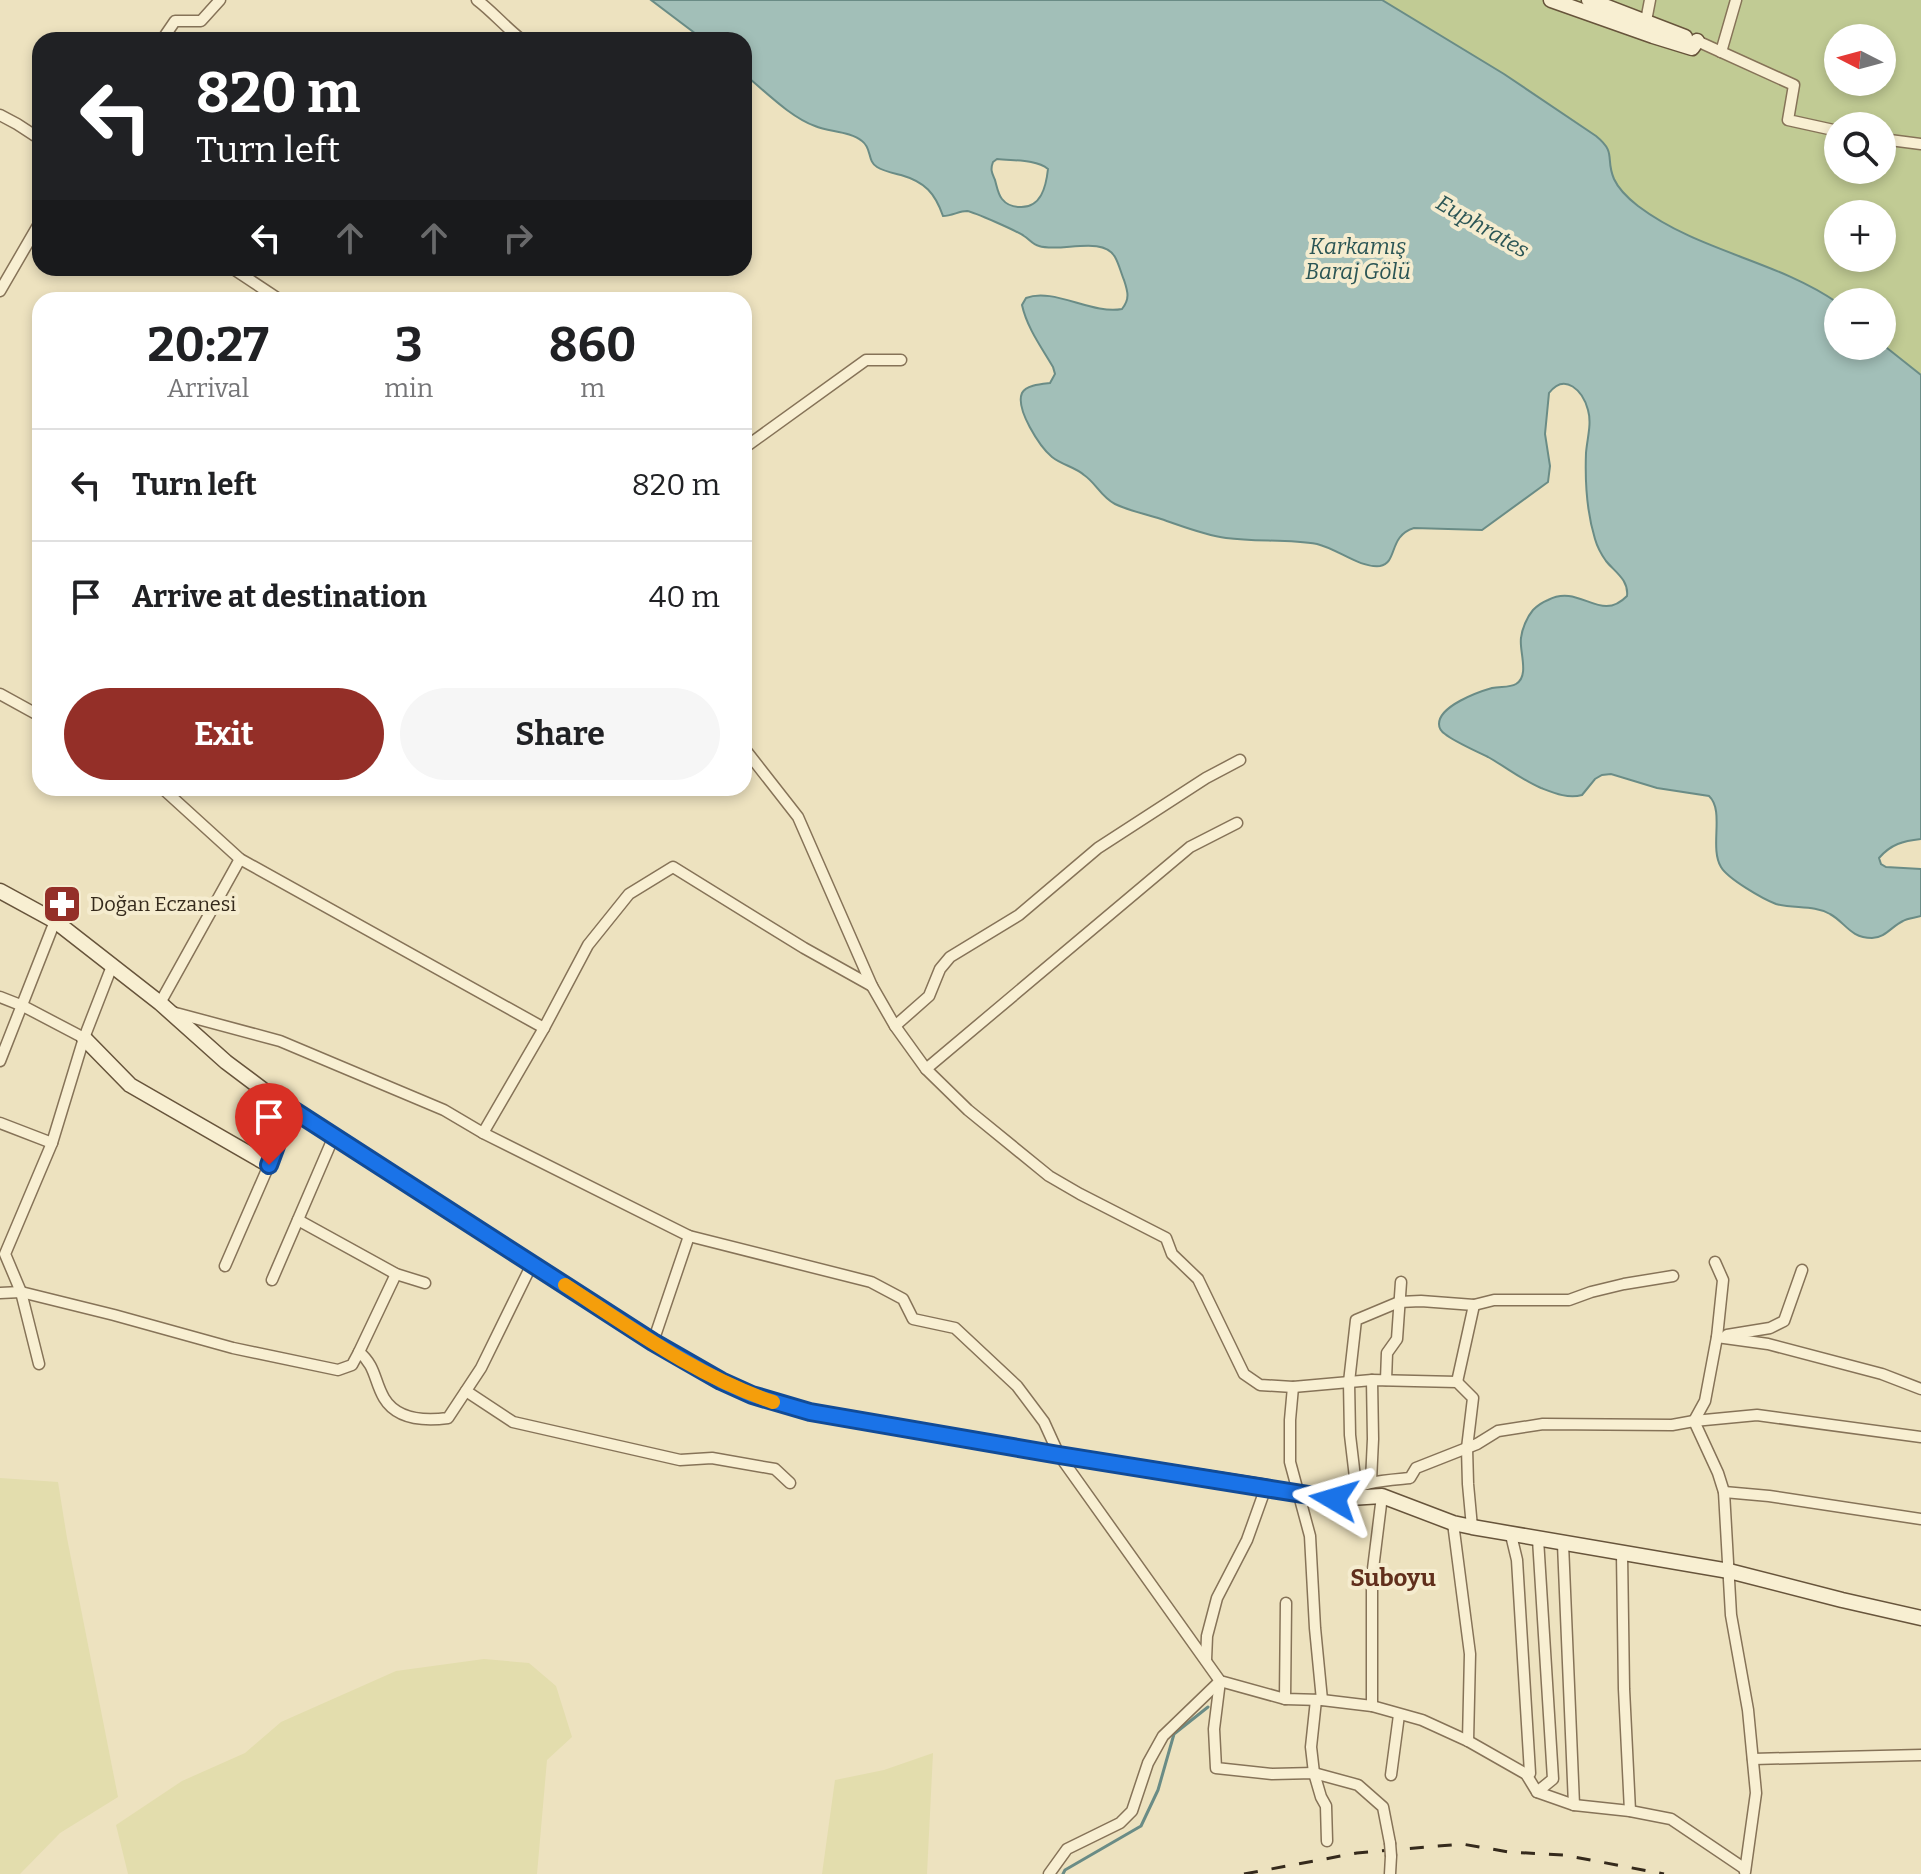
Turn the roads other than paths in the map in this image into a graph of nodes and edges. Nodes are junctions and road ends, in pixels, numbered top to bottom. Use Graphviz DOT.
graph roads {
  1 [pos="220,0"];
  2 [pos="477,0"];
  3 [pos="1551,0"];
  4 [pos="1589,0"];
  5 [pos="1650,0"];
  6 [pos="1736,0"];
  7 [pos="1645,28"];
  8 [pos="167,32"];
  9 [pos="511,32"];
  10 [pos="1697,41"];
  11 [pos="1721,52"];
  12 [pos="0,115"];
  13 [pos="1824,128"];
  14 [pos="32,134"];
  15 [pos="1896,141"];
  16 [pos="1921,144"];
  17 [pos="32,236"];
  18 [pos="244,276"];
  19 [pos="0,291"];
  20 [pos="268,292"];
  21 [pos="901,360"];
  22 [pos="752,442"];
  23 [pos="0,694"];
  24 [pos="32,712"];
  25 [pos="752,758"];
  26 [pos="1240,760"];
  27 [pos="171,796"];
  28 [pos="1237,823"];
  29 [pos="240,859"];
  30 [pos="0,891"];
  31 [pos="55,921"];
  32 [pos="112,966"];
  33 [pos="872,986"];
  34 [pos="0,997"];
  35 [pos="23,1006"];
  36 [pos="164,1007"];
  37 [pos="895,1026"];
  38 [pos="544,1028"];
  39 [pos="84,1038"];
  40 [pos="0,1061"];
  41 [pos="926,1069"];
  42 [pos="290,1108"];
  43 [pos="0,1123"];
  44 [pos="483,1133"];
  45 [pos="334,1136"];
  46 [pos="52,1143"];
  47 [pos="269,1165"];
  48 [pos="298,1220"];
  49 [pos="689,1236"];
  50 [pos="2,1253"];
  51 [pos="1715,1262"];
  52 [pos="532,1264"];
  53 [pos="225,1266"];
  54 [pos="1802,1270"];
  55 [pos="396,1274"];
  56 [pos="1673,1276"];
  57 [pos="272,1280"];
  58 [pos="1401,1282"];
  59 [pos="425,1283"];
  60 [pos="21,1292"];
  61 [pos="0,1293"];
  62 [pos="1399,1302"];
  63 [pos="1474,1305"];
  64 [pos="1717,1337"];
  65 [pos="653,1342"];
  66 [pos="359,1352"];
  67 [pos="39,1364"];
  68 [pos="1372,1380"];
  69 [pos="1386,1380"];
  70 [pos="1349,1382"];
  71 [pos="1457,1382"];
  72 [pos="1293,1387"];
  73 [pos="1921,1389"];
  74 [pos="466,1391"];
  75 [pos="1694,1421"];
  76 [pos="1921,1437"];
  77 [pos="1467,1448"];
  78 [pos="1059,1455"];
  79 [pos="1371,1481"];
  80 [pos="790,1483"];
  81 [pos="1356,1486"];
  82 [pos="1266,1487"];
  83 [pos="1724,1492"];
  84 [pos="1299,1494"];
  85 [pos="1382,1496"];
  86 [pos="1334,1499"];
  87 [pos="1921,1519"];
  88 [pos="1453,1523"];
  89 [pos="1472,1527"];
  90 [pos="1511,1535"];
  91 [pos="1538,1539"];
  92 [pos="1563,1544"];
  93 [pos="1622,1554"];
  94 [pos="1729,1571"];
  95 [pos="1286,1603"];
  96 [pos="1921,1618"];
  97 [pos="1206,1660"];
  98 [pos="1220,1681"];
  99 [pos="1285,1699"];
  100 [pos="1319,1700"];
  101 [pos="1372,1706"];
  102 [pos="1399,1715"];
  103 [pos="1468,1741"];
  104 [pos="1921,1755"];
  105 [pos="1753,1759"];
  106 [pos="1314,1773"];
  107 [pos="1526,1774"];
  108 [pos="1391,1775"];
  109 [pos="1537,1792"];
  110 [pos="1574,1805"];
  111 [pos="1630,1811"];
  112 [pos="1327,1841"];
  113 [pos="1745,1872"];
  114 [pos="1049,1874"];
  115 [pos="1390,1874"];
  1 -- 8 [label="street"];
  2 -- 9 [label="street"];
  3 -- 7 [label="street"];
  4 -- 7 [label="street"];
  5 -- 7 [label="street"];
  6 -- 11 [label="street"];
  7 -- 10 [label="street"];
  10 -- 11 [label="street"];
  11 -- 13 [label="street"];
  12 -- 14 [label="street"];
  15 -- 16 [label="street"];
  17 -- 19 [label="street"];
  18 -- 20 [label="street"];
  21 -- 22 [label="street"];
  23 -- 24 [label="street"];
  25 -- 33 [label="street"];
  26 -- 37 [label="street"];
  27 -- 29 [label="street"];
  28 -- 41 [label="street"];
  29 -- 36 [label="street"];
  29 -- 38 [label="street"];
  30 -- 31 [label="street"];
  31 -- 32 [label="street"];
  31 -- 35 [label="street"];
  32 -- 36 [label="street"];
  32 -- 39 [label="street"];
  33 -- 37 [label="street"];
  33 -- 38 [label="street"];
  34 -- 35 [label="street"];
  35 -- 39 [label="street"];
  35 -- 40 [label="street"];
  36 -- 42 [label="street"];
  36 -- 44 [label="street"];
  37 -- 41 [label="street"];
  38 -- 44 [label="street"];
  39 -- 46 [label="street"];
  39 -- 47 [label="street"];
  41 -- 72 [label="street"];
  42 -- 45 [label="street"];
  42 -- 47 [label="street"];
  43 -- 46 [label="street"];
  44 -- 49 [label="street"];
  45 -- 48 [label="street"];
  45 -- 52 [label="street"];
  46 -- 50 [label="street"];
  47 -- 53 [label="street"];
  48 -- 55 [label="street"];
  48 -- 57 [label="street"];
  49 -- 65 [label="street"];
  49 -- 78 [label="street"];
  50 -- 60 [label="street"];
  51 -- 64 [label="street"];
  52 -- 65 [label="street"];
  52 -- 74 [label="street"];
  54 -- 64 [label="street"];
  55 -- 59 [label="street"];
  55 -- 66 [label="street"];
  56 -- 63 [label="street"];
  58 -- 62 [label="street"];
  60 -- 61 [label="street"];
  60 -- 66 [label="street"];
  60 -- 67 [label="street"];
  62 -- 63 [label="street"];
  62 -- 69 [label="street"];
  62 -- 70 [label="street"];
  63 -- 71 [label="street"];
  64 -- 73 [label="street"];
  64 -- 75 [label="street"];
  65 -- 78 [label="street"];
  66 -- 74 [label="street"];
  68 -- 69 [label="street"];
  68 -- 70 [label="street"];
  68 -- 79 [label="street"];
  69 -- 71 [label="street"];
  70 -- 72 [label="street"];
  70 -- 81 [label="street"];
  71 -- 77 [label="street"];
  72 -- 84 [label="street"];
  74 -- 80 [label="street"];
  75 -- 76 [label="street"];
  75 -- 77 [label="street"];
  75 -- 83 [label="street"];
  77 -- 79 [label="street"];
  77 -- 89 [label="street"];
  78 -- 82 [label="street"];
  78 -- 97 [label="street"];
  79 -- 81 [label="street"];
  81 -- 86 [label="street"];
  82 -- 84 [label="street"];
  82 -- 97 [label="street"];
  83 -- 87 [label="street"];
  83 -- 94 [label="street"];
  84 -- 86 [label="street"];
  84 -- 100 [label="street"];
  85 -- 86 [label="street"];
  85 -- 88 [label="street"];
  85 -- 101 [label="street"];
  88 -- 89 [label="street"];
  88 -- 103 [label="street"];
  89 -- 90 [label="street"];
  90 -- 91 [label="street"];
  90 -- 107 [label="street"];
  91 -- 92 [label="street"];
  91 -- 109 [label="street"];
  92 -- 93 [label="street"];
  92 -- 110 [label="street"];
  93 -- 94 [label="street"];
  93 -- 111 [label="street"];
  94 -- 96 [label="street"];
  94 -- 105 [label="street"];
  95 -- 99 [label="street"];
  97 -- 98 [label="street"];
  98 -- 99 [label="street"];
  98 -- 106 [label="street"];
  98 -- 114 [label="street"];
  99 -- 100 [label="street"];
  100 -- 101 [label="street"];
  100 -- 106 [label="street"];
  101 -- 102 [label="street"];
  102 -- 103 [label="street"];
  102 -- 108 [label="street"];
  103 -- 107 [label="street"];
  104 -- 105 [label="street"];
  105 -- 113 [label="street"];
  106 -- 112 [label="street"];
  106 -- 115 [label="street, bridge"];
  107 -- 109 [label="street"];
  109 -- 110 [label="street"];
  110 -- 111 [label="street"];
  111 -- 113 [label="street"];
}
